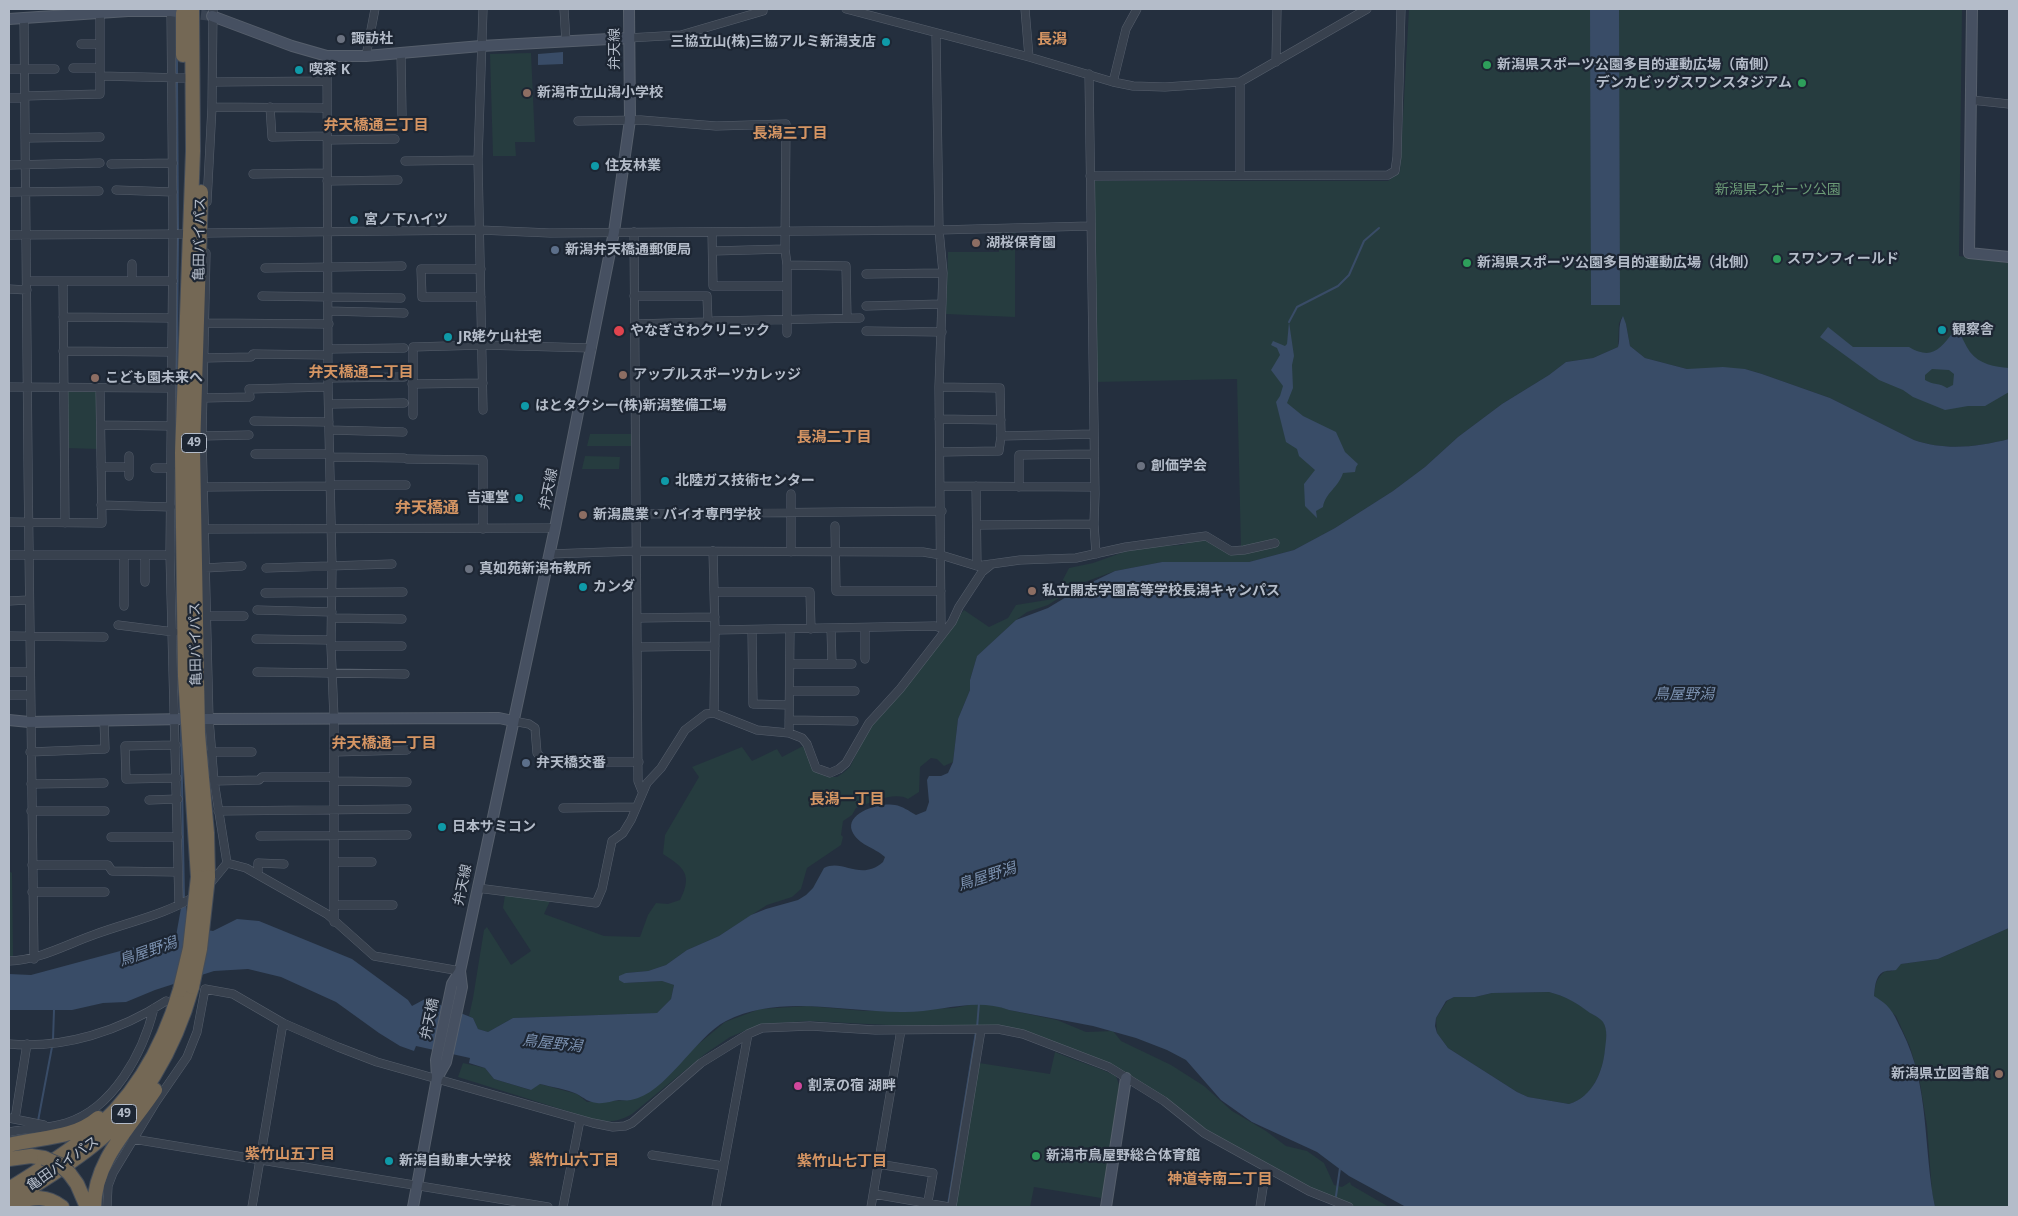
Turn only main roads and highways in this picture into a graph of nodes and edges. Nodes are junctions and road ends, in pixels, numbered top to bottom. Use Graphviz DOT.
graph roads {
  1 [pos="180,11"];
  2 [pos="209,11"];
  3 [pos="188,313"];
  4 [pos="203,877"];
  5 [pos="192,990"];
  6 [pos="122,1102"];
  7 [pos="9,1145"];
  8 [pos="9,1159"];
  9 [pos="9,1189"];
  10 [pos="9,1201"];
  11 [pos="9,1205"];
  12 [pos="62,1207"];
  13 [pos="87,1207"];
  14 [pos="94,1207"];
  1 -- 3 [label="highway, 亀田バイパス / 49"];
  1 -- 3 [label="highway"];
  2 -- 4 [label="highway, 亀田バイパス / 49"];
  3 -- 4 [label="highway, 亀田バイパス / 49"];
  4 -- 5 [label="highway, 亀田バイパス / 49, bridge"];
  5 -- 6 [label="highway, 亀田バイパス / 49"];
  5 -- 10 [label="highway, 亀田バイパス / 49"];
  5 -- 14 [label="highway"];
  6 -- 7 [label="highway"];
  6 -- 9 [label="highway, 亀田バイパス / 49"];
  8 -- 13 [label="highway, bridge"];
  11 -- 12 [label="highway"];
}
